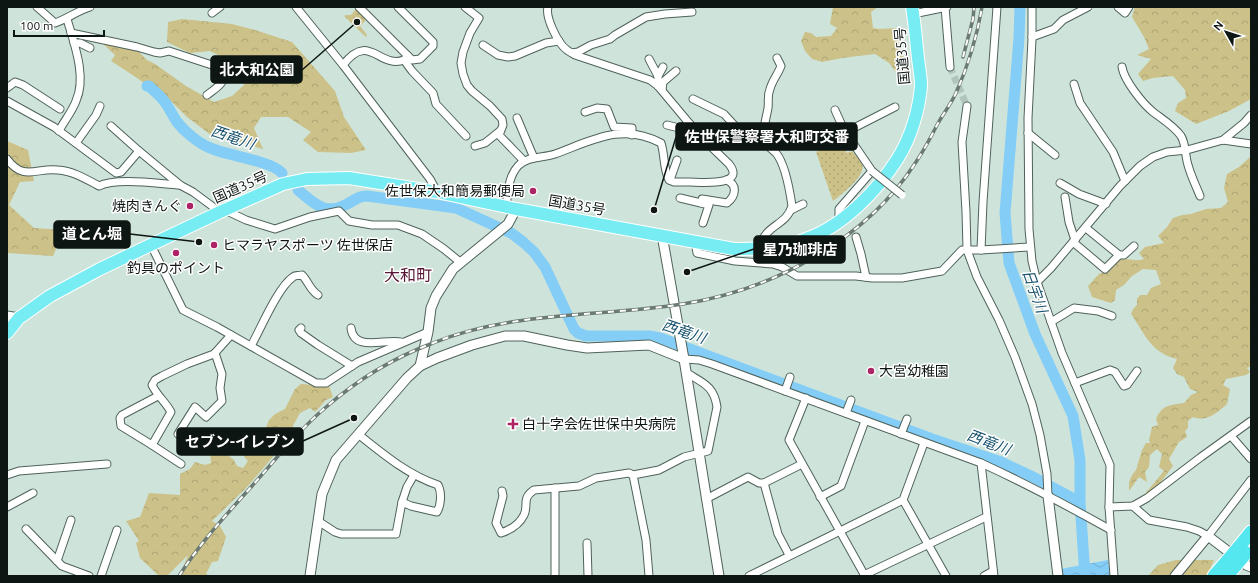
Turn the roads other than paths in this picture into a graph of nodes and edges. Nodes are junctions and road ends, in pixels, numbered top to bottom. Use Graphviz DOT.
graph roads {
  1 [pos="37,7"];
  2 [pos="90,7"];
  3 [pos="220,7"];
  4 [pos="296,7"];
  5 [pos="359,7"];
  6 [pos="398,7"];
  7 [pos="465,7"];
  8 [pos="548,7"];
  9 [pos="946,7"];
  10 [pos="997,7"];
  11 [pos="1032,7"];
  12 [pos="1088,7"];
  13 [pos="1118,7"];
  14 [pos="1129,7"];
  15 [pos="913,10"];
  16 [pos="692,12"];
  17 [pos="212,13"];
  18 [pos="67,19"];
  19 [pos="71,33"];
  20 [pos="1032,37"];
  21 [pos="559,41"];
  22 [pos="74,43"];
  23 [pos="483,45"];
  24 [pos="90,48"];
  25 [pos="572,53"];
  26 [pos="406,58"];
  27 [pos="777,58"];
  28 [pos="652,60"];
  29 [pos="343,65"];
  30 [pos="663,67"];
  31 [pos="950,67"];
  32 [pos="1122,67"];
  33 [pos="676,71"];
  34 [pos="658,76"];
  35 [pos="1074,84"];
  36 [pos="7,88"];
  37 [pos="660,88"];
  38 [pos="207,95"];
  39 [pos="693,99"];
  40 [pos="7,101"];
  41 [pos="100,106"];
  42 [pos="895,106"];
  43 [pos="967,106"];
  44 [pos="60,109"];
  45 [pos="834,110"];
  46 [pos="585,112"];
  47 [pos="1251,115"];
  48 [pos="517,118"];
  49 [pos="690,124"];
  50 [pos="667,125"];
  51 [pos="111,126"];
  52 [pos="60,131"];
  53 [pos="500,131"];
  54 [pos="846,132"];
  55 [pos="1028,133"];
  56 [pos="632,135"];
  57 [pos="466,136"];
  58 [pos="1223,140"];
  59 [pos="76,143"];
  60 [pos="764,143"];
  61 [pos="1251,144"];
  62 [pos="475,146"];
  63 [pos="1185,150"];
  64 [pos="139,151"];
  65 [pos="1055,155"];
  66 [pos="534,158"];
  67 [pos="7,159"];
  68 [pos="677,160"];
  69 [pos="524,161"];
  70 [pos="872,171"];
  71 [pos="670,180"];
  72 [pos="726,180"];
  73 [pos="1125,181"];
  74 [pos="1060,183"];
  75 [pos="180,185"];
  76 [pos="437,192"];
  77 [pos="902,195"];
  78 [pos="1200,196"];
  79 [pos="1065,197"];
  80 [pos="680,198"];
  81 [pos="701,203"];
  82 [pos="803,204"];
  83 [pos="1106,204"];
  84 [pos="511,208"];
  85 [pos="791,210"];
  86 [pos="222,211"];
  87 [pos="839,221"];
  88 [pos="703,222"];
  89 [pos="1086,228"];
  90 [pos="662,235"];
  91 [pos="856,237"];
  92 [pos="1074,241"];
  93 [pos="695,242"];
  94 [pos="151,245"];
  95 [pos="1134,246"];
  96 [pos="1030,247"];
  97 [pos="757,249"];
  98 [pos="967,250"];
  99 [pos="982,250"];
  100 [pos="1119,255"];
  101 [pos="460,262"];
  102 [pos="866,277"];
  103 [pos="1037,282"];
  104 [pos="318,295"];
  105 [pos="7,316"];
  106 [pos="1112,316"];
  107 [pos="19,318"];
  108 [pos="1051,322"];
  109 [pos="301,328"];
  110 [pos="351,328"];
  111 [pos="428,332"];
  112 [pos="7,333"];
  113 [pos="231,335"];
  114 [pos="403,343"];
  115 [pos="251,346"];
  116 [pos="215,353"];
  117 [pos="683,354"];
  118 [pos="352,366"];
  119 [pos="420,366"];
  120 [pos="1137,371"];
  121 [pos="687,373"];
  122 [pos="790,378"];
  123 [pos="1075,383"];
  124 [pos="786,389"];
  125 [pos="158,396"];
  126 [pos="806,398"];
  127 [pos="851,400"];
  128 [pos="847,412"];
  129 [pos="906,420"];
  130 [pos="865,421"];
  131 [pos="1251,421"];
  132 [pos="902,432"];
  133 [pos="178,434"];
  134 [pos="358,434"];
  135 [pos="1231,436"];
  136 [pos="924,443"];
  137 [pos="152,446"];
  138 [pos="699,454"];
  139 [pos="1251,459"];
  140 [pos="981,463"];
  141 [pos="107,464"];
  142 [pos="181,464"];
  143 [pos="802,464"];
  144 [pos="7,475"];
  145 [pos="414,475"];
  146 [pos="633,475"];
  147 [pos="1251,480"];
  148 [pos="764,482"];
  149 [pos="555,488"];
  150 [pos="502,491"];
  151 [pos="33,493"];
  152 [pos="1049,494"];
  153 [pos="820,497"];
  154 [pos="706,499"];
  155 [pos="903,500"];
  156 [pos="402,502"];
  157 [pos="1133,506"];
  158 [pos="7,507"];
  159 [pos="1109,507"];
  160 [pos="986,517"];
  161 [pos="72,520"];
  162 [pos="318,521"];
  163 [pos="1109,529"];
  164 [pos="26,530"];
  165 [pos="117,530"];
  166 [pos="839,531"];
  167 [pos="1251,532"];
  168 [pos="1208,536"];
  169 [pos="587,543"];
  170 [pos="929,545"];
  171 [pos="1245,549"];
  172 [pos="789,555"];
  173 [pos="57,561"];
  174 [pos="1232,563"];
  175 [pos="1251,566"];
  176 [pos="764,568"];
  177 [pos="994,574"];
  178 [pos="865,575"];
  179 [pos="89,576"];
  180 [pos="101,576"];
  181 [pos="310,576"];
  182 [pos="554,576"];
  183 [pos="588,576"];
  184 [pos="649,576"];
  185 [pos="719,576"];
  186 [pos="749,576"];
  187 [pos="768,576"];
  188 [pos="946,576"];
  189 [pos="984,576"];
  190 [pos="1058,576"];
  191 [pos="1114,576"];
  192 [pos="1176,576"];
  193 [pos="1214,576"];
  194 [pos="1227,576"];
  1 -- 18 [label="street"];
  2 -- 18 [label="street"];
  3 -- 17 [label="street"];
  4 -- 29 [label="street"];
  5 -- 26 [label="street"];
  6 -- 26 [label="street"];
  7 -- 53 [label="street"];
  8 -- 21 [label="street"];
  9 -- 15 [label="street"];
  9 -- 31 [label="street"];
  10 -- 99 [label="street"];
  11 -- 20 [label="street"];
  12 -- 20 [label="street"];
  13 -- 14 [label="street"];
  15 -- 87 [label="highway, 国道35号"];
  16 -- 25 [label="street"];
  18 -- 19 [label="street"];
  19 -- 22 [label="street"];
  19 -- 38 [label="street"];
  20 -- 55 [label="street"];
  21 -- 23 [label="street"];
  21 -- 25 [label="street"];
  22 -- 24 [label="street"];
  22 -- 52 [label="street"];
  25 -- 37 [label="street"];
  26 -- 29 [label="street"];
  26 -- 57 [label="street"];
  27 -- 60 [label="street"];
  28 -- 34 [label="street"];
  29 -- 76 [label="street"];
  30 -- 34 [label="street"];
  32 -- 63 [label="street"];
  33 -- 37 [label="street"];
  34 -- 37 [label="street"];
  35 -- 73 [label="street"];
  36 -- 44 [label="street"];
  37 -- 49 [label="street"];
  39 -- 60 [label="street"];
  40 -- 52 [label="street"];
  41 -- 59 [label="street"];
  42 -- 54 [label="street"];
  43 -- 98 [label="street"];
  45 -- 54 [label="street"];
  46 -- 56 [label="street"];
  47 -- 58 [label="street"];
  48 -- 66 [label="street"];
  49 -- 50 [label="street"];
  49 -- 72 [label="street"];
  51 -- 64 [label="street"];
  52 -- 59 [label="street"];
  53 -- 62 [label="street"];
  53 -- 69 [label="street"];
  54 -- 70 [label="street"];
  55 -- 65 [label="street"];
  55 -- 96 [label="street"];
  56 -- 66 [label="street"];
  56 -- 71 [label="street"];
  58 -- 61 [label="street"];
  58 -- 63 [label="street"];
  59 -- 64 [label="street"];
  60 -- 85 [label="street"];
  63 -- 73 [label="street"];
  63 -- 78 [label="street"];
  64 -- 75 [label="street"];
  66 -- 69 [label="street"];
  67 -- 75 [label="street"];
  68 -- 71 [label="street"];
  69 -- 84 [label="street"];
  70 -- 77 [label="street, bridge"];
  70 -- 87 [label="street"];
  71 -- 72 [label="street"];
  72 -- 81 [label="street"];
  73 -- 83 [label="street"];
  74 -- 83 [label="street"];
  75 -- 86 [label="street"];
  76 -- 84 [label="highway, 国道35号"];
  76 -- 86 [label="highway, 国道35号"];
  79 -- 92 [label="street"];
  80 -- 81 [label="street"];
  81 -- 88 [label="street"];
  82 -- 85 [label="street"];
  83 -- 89 [label="street"];
  84 -- 90 [label="highway, 国道35号"];
  84 -- 101 [label="street"];
  85 -- 97 [label="street"];
  86 -- 94 [label="highway, 国道35号"];
  86 -- 101 [label="street"];
  87 -- 97 [label="highway, 国道35号"];
  89 -- 92 [label="street"];
  89 -- 100 [label="street"];
  90 -- 93 [label="highway, 国道35号"];
  90 -- 117 [label="street"];
  91 -- 102 [label="street"];
  92 -- 100 [label="street"];
  92 -- 103 [label="street"];
  93 -- 97 [label="highway, 国道35号"];
  93 -- 102 [label="street"];
  94 -- 107 [label="highway, 国道35号"];
  94 -- 113 [label="street"];
  95 -- 100 [label="street"];
  96 -- 99 [label="street"];
  96 -- 103 [label="street"];
  98 -- 99 [label="street"];
  98 -- 102 [label="street"];
  98 -- 152 [label="street"];
  101 -- 111 [label="street"];
  103 -- 108 [label="street"];
  104 -- 115 [label="street"];
  105 -- 107 [label="street"];
  106 -- 108 [label="street"];
  107 -- 112 [label="highway, 国道35号"];
  108 -- 123 [label="street"];
  109 -- 118 [label="street"];
  110 -- 114 [label="street"];
  111 -- 114 [label="street"];
  111 -- 119 [label="street"];
  113 -- 115 [label="street"];
  113 -- 116 [label="street"];
  114 -- 118 [label="street"];
  115 -- 118 [label="street"];
  116 -- 125 [label="street"];
  116 -- 133 [label="street"];
  117 -- 119 [label="street"];
  117 -- 121 [label="street"];
  117 -- 124 [label="street"];
  119 -- 134 [label="street"];
  120 -- 123 [label="street"];
  121 -- 138 [label="street"];
  121 -- 138 [label="street"];
  122 -- 124 [label="street"];
  123 -- 159 [label="street"];
  124 -- 126 [label="street"];
  125 -- 137 [label="street"];
  125 -- 137 [label="street"];
  126 -- 128 [label="street"];
  126 -- 143 [label="street"];
  127 -- 128 [label="street"];
  128 -- 130 [label="street"];
  129 -- 132 [label="street"];
  130 -- 132 [label="street"];
  130 -- 153 [label="street"];
  131 -- 135 [label="street"];
  132 -- 136 [label="street"];
  134 -- 145 [label="street"];
  134 -- 162 [label="street"];
  135 -- 139 [label="street"];
  135 -- 157 [label="street"];
  136 -- 140 [label="street"];
  136 -- 155 [label="street"];
  137 -- 142 [label="street"];
  138 -- 146 [label="street"];
  138 -- 154 [label="street"];
  140 -- 152 [label="street"];
  140 -- 160 [label="street"];
  141 -- 144 [label="street"];
  143 -- 148 [label="street"];
  143 -- 153 [label="street"];
  145 -- 156 [label="street"];
  145 -- 156 [label="street"];
  146 -- 149 [label="street"];
  146 -- 184 [label="street"];
  147 -- 168 [label="street"];
  148 -- 154 [label="street"];
  148 -- 172 [label="street"];
  149 -- 150 [label="street"];
  149 -- 182 [label="street"];
  151 -- 158 [label="street"];
  152 -- 163 [label="street"];
  152 -- 190 [label="street"];
  153 -- 166 [label="street"];
  154 -- 185 [label="street"];
  155 -- 166 [label="street"];
  155 -- 170 [label="street"];
  156 -- 162 [label="street"];
  157 -- 159 [label="street"];
  157 -- 168 [label="street"];
  159 -- 163 [label="street"];
  160 -- 170 [label="street"];
  160 -- 177 [label="street"];
  161 -- 173 [label="street"];
  162 -- 181 [label="street"];
  163 -- 191 [label="street"];
  164 -- 173 [label="street"];
  165 -- 180 [label="street"];
  166 -- 172 [label="street"];
  166 -- 178 [label="street"];
  167 -- 171 [label="highway"];
  168 -- 175 [label="street"];
  168 -- 192 [label="street"];
  169 -- 183 [label="street"];
  170 -- 178 [label="street"];
  170 -- 188 [label="street"];
  171 -- 174 [label="highway, bridge"];
  172 -- 176 [label="street"];
  173 -- 179 [label="street"];
  174 -- 193 [label="highway"];
  174 -- 194 [label="highway"];
  176 -- 186 [label="street"];
  176 -- 187 [label="street"];
  177 -- 189 [label="street"];
}
